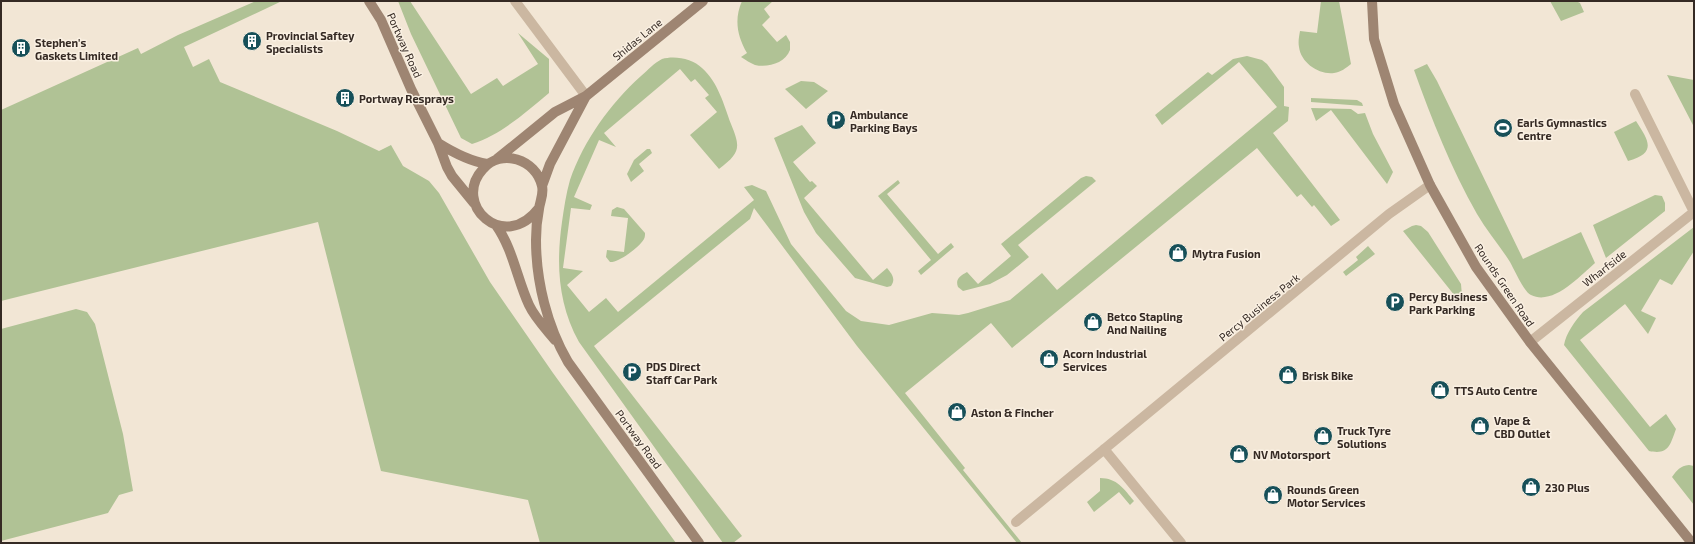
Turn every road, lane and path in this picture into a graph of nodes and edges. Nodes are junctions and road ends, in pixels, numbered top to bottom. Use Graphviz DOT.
graph roads {
  1 [pos="369,1"];
  2 [pos="515,1"];
  3 [pos="703,1"];
  4 [pos="1372,1"];
  5 [pos="1636,94"];
  6 [pos="586,96"];
  7 [pos="438,143"];
  8 [pos="491,162"];
  9 [pos="1430,185"];
  10 [pos="542,186"];
  11 [pos="476,205"];
  12 [pos="539,208"];
  13 [pos="1694,212"];
  14 [pos="496,225"];
  15 [pos="1530,342"];
  16 [pos="561,348"];
  17 [pos="1104,449"];
  18 [pos="1016,522"];
  19 [pos="699,543"];
  20 [pos="1181,543"];
  21 [pos="1692,543"];
  1 -- 7 [label="street, Portway Road"];
  2 -- 6 [label="street"];
  3 -- 6 [label="street, Shidas Lane"];
  4 -- 9 [label="street, Rounds Green Road"];
  5 -- 13 [label="street, Wharfside"];
  6 -- 8 [label="street, Shidas Lane"];
  6 -- 10 [label="street, Shidas Lane"];
  7 -- 8 [label="street"];
  7 -- 11 [label="street, Portway Road"];
  8 -- 10 [label="street"];
  8 -- 11 [label="street"];
  9 -- 15 [label="street, Rounds Green Road"];
  9 -- 17 [label="street, Percy Business Park"];
  10 -- 12 [label="street, Portway Road"];
  11 -- 14 [label="street, Portway Road"];
  12 -- 14 [label="street"];
  12 -- 16 [label="street, Portway Road"];
  13 -- 15 [label="street, Wharfside"];
  14 -- 16 [label="street, Portway Road"];
  15 -- 21 [label="street, Rounds Green Road"];
  16 -- 19 [label="street, Portway Road"];
  17 -- 18 [label="street, Percy Business Park"];
  17 -- 20 [label="street"];
}
